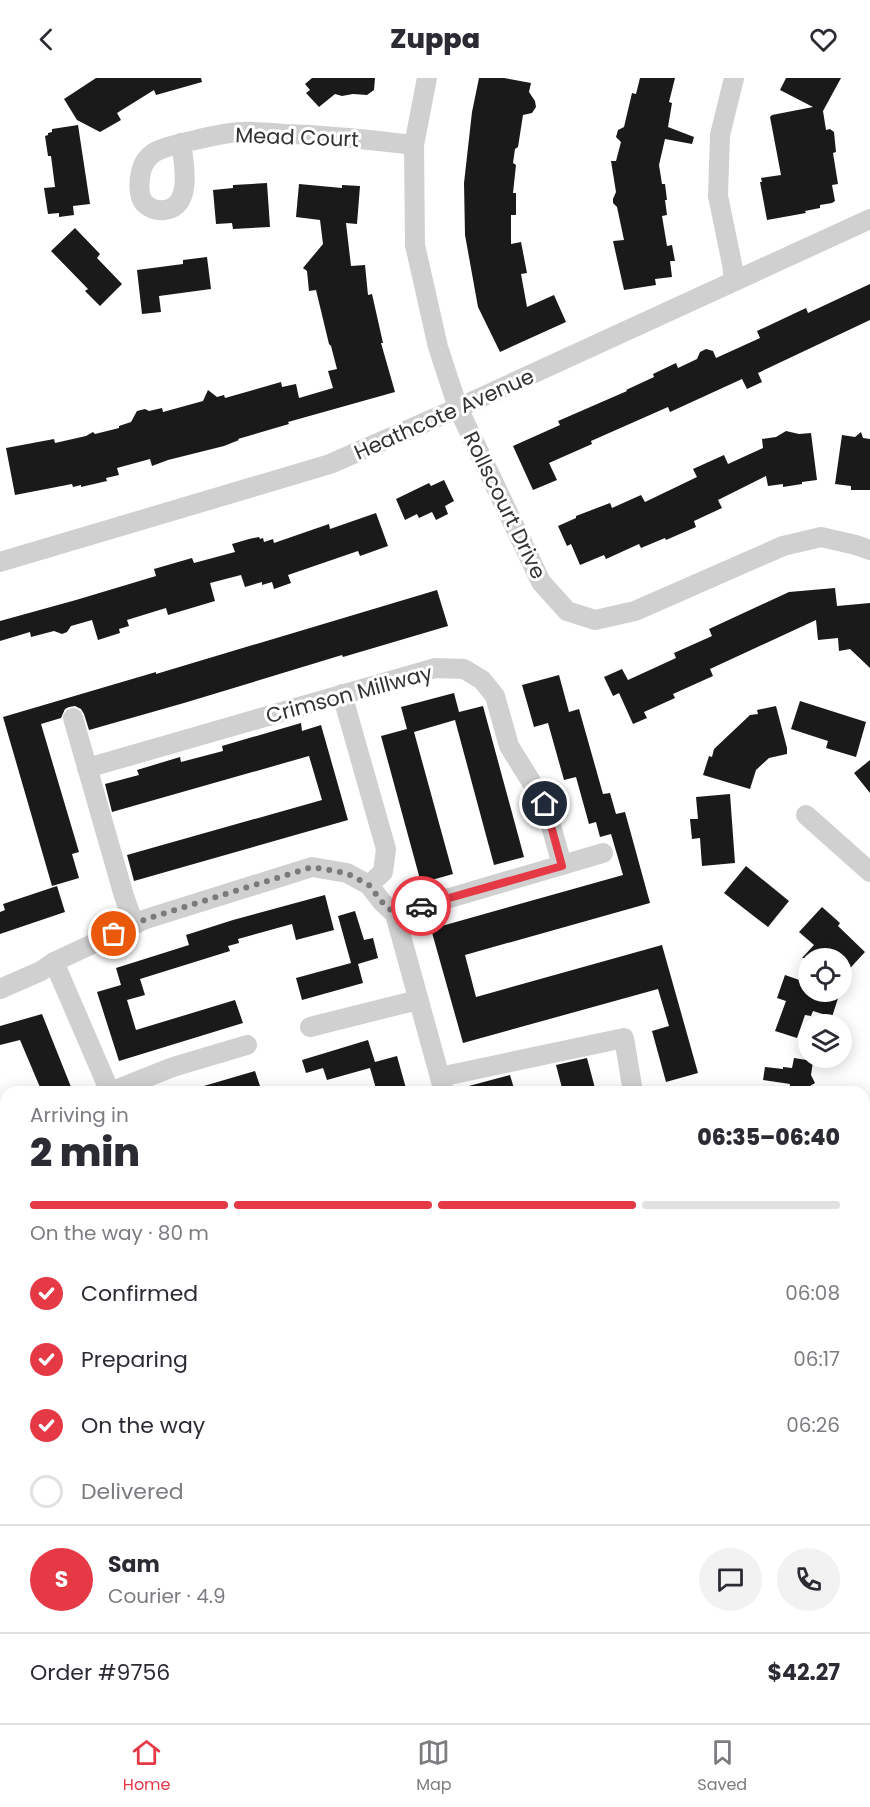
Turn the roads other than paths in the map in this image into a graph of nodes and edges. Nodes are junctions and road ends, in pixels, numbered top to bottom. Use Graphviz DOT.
graph roads {
  1 [pos="427,78"];
  2 [pos="734,78"];
  3 [pos="181,143"];
  4 [pos="414,145"];
  5 [pos="870,219"];
  6 [pos="734,281"];
  7 [pos="458,408"];
  8 [pos="870,550"];
  9 [pos="0,562"];
  10 [pos="342,694"];
  11 [pos="73,718"];
  12 [pos="87,768"];
  13 [pos="806,814"];
  14 [pos="603,853"];
  15 [pos="562,866"];
  16 [pos="870,872"];
  17 [pos="369,885"];
  18 [pos="395,914"];
  19 [pos="134,924"];
  20 [pos="54,962"];
  21 [pos="0,989"];
  22 [pos="418,1000"];
  23 [pos="310,1027"];
  24 [pos="247,1045"];
  25 [pos="442,1085"];
  26 [pos="107,1086"];
  27 [pos="125,1086"];
  28 [pos="632,1086"];
  1 -- 4 [label="street, Rollscourt Drive"];
  2 -- 6 [label="street"];
  3 -- 4 [label="street, Mead Court"];
  4 -- 7 [label="street, Rollscourt Drive"];
  5 -- 6 [label="street, Heathcote Avenue"];
  6 -- 7 [label="street, Heathcote Avenue"];
  7 -- 8 [label="street, Rollscourt Drive"];
  7 -- 9 [label="street, Heathcote Avenue"];
  10 -- 12 [label="street, Crimson Millway"];
  10 -- 15 [label="street, Crimson Millway"];
  10 -- 17 [label="street"];
  11 -- 12 [label="street"];
  12 -- 19 [label="street"];
  13 -- 16 [label="street"];
  14 -- 15 [label="street"];
  15 -- 18 [label="street"];
  17 -- 18 [label="street"];
  17 -- 19 [label="street"];
  18 -- 22 [label="street"];
  19 -- 20 [label="street"];
  20 -- 21 [label="street"];
  20 -- 26 [label="street"];
  22 -- 23 [label="street"];
  22 -- 25 [label="street"];
  24 -- 27 [label="street"];
  25 -- 28 [label="street"];
}
